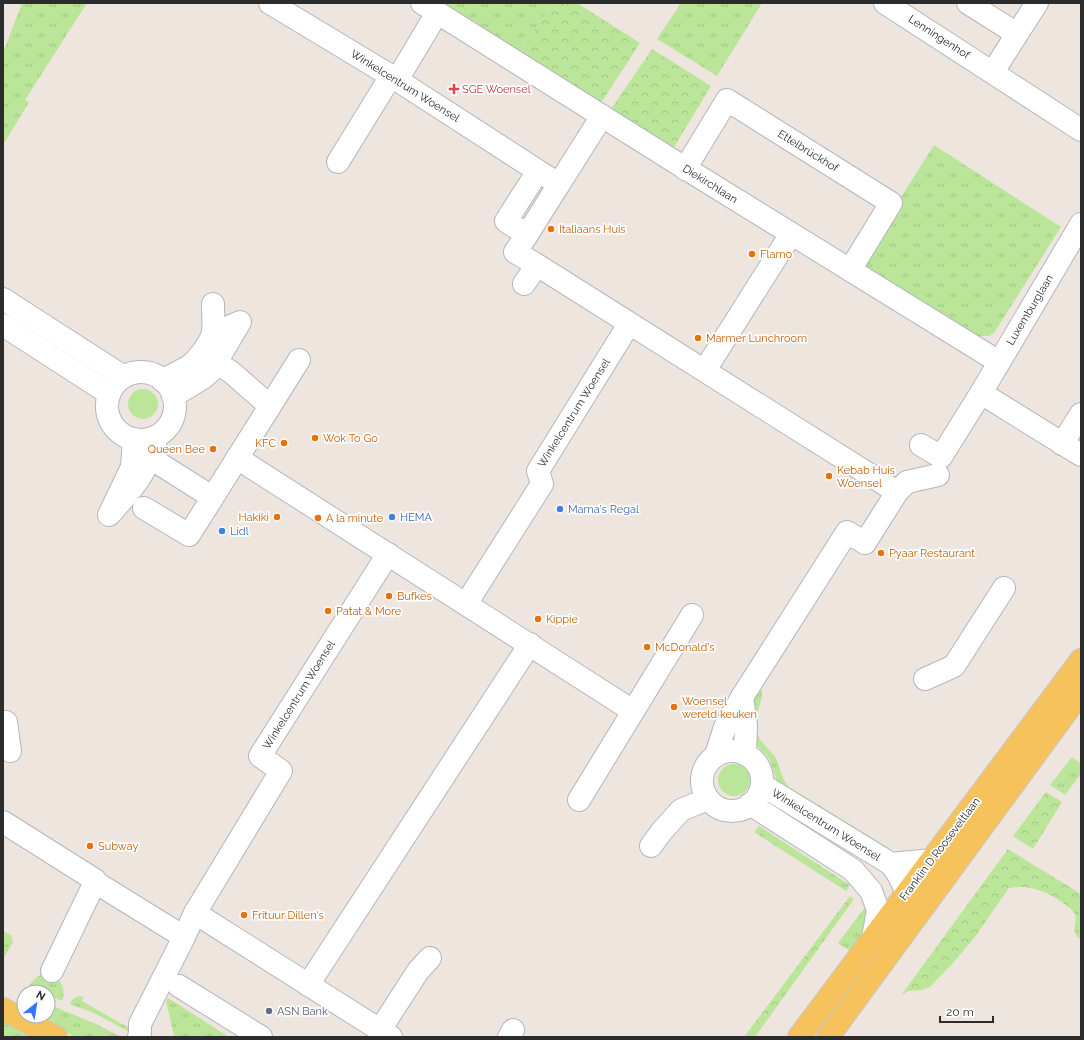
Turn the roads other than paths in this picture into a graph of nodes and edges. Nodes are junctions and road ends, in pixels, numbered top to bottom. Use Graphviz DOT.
graph roads {
  1 [pos="270,3"];
  2 [pos="885,3"];
  3 [pos="968,3"];
  4 [pos="1037,3"];
  5 [pos="430,8"];
  6 [pos="1017,34"];
  7 [pos="993,72"];
  8 [pos="394,78"];
  9 [pos="602,116"];
  10 [pos="1081,130"];
  11 [pos="338,162"];
  12 [pos="685,169"];
  13 [pos="538,171"];
  14 [pos="559,184"];
  15 [pos="1080,227"];
  16 [pos="791,234"];
  17 [pos="527,235"];
  18 [pos="537,265"];
  19 [pos="850,270"];
  20 [pos="524,284"];
  21 [pos="3,299"];
  22 [pos="213,304"];
  23 [pos="629,324"];
  24 [pos="3,325"];
  25 [pos="213,334"];
  26 [pos="299,360"];
  27 [pos="999,362"];
  28 [pos="220,365"];
  29 [pos="705,370"];
  30 [pos="124,377"];
  31 [pos="168,388"];
  32 [pos="981,394"];
  33 [pos="109,395"];
  34 [pos="270,406"];
  35 [pos="1081,414"];
  36 [pos="157,436"];
  37 [pos="134,439"];
  38 [pos="1062,444"];
  39 [pos="921,446"];
  40 [pos="1081,455"];
  41 [pos="237,458"];
  42 [pos="155,461"];
  43 [pos="938,475"];
  44 [pos="897,492"];
  45 [pos="212,497"];
  46 [pos="144,508"];
  47 [pos="388,554"];
  48 [pos="1004,588"];
  49 [pos="466,604"];
  50 [pos="692,615"];
  51 [pos="530,644"];
  52 [pos="1081,660"];
  53 [pos="925,679"];
  54 [pos="1081,692"];
  55 [pos="742,697"];
  56 [pos="633,711"];
  57 [pos="745,754"];
  58 [pos="716,755"];
  59 [pos="762,785"];
  60 [pos="708,799"];
  61 [pos="579,800"];
  62 [pos="750,804"];
  63 [pos="3,822"];
  64 [pos="651,846"];
  65 [pos="932,860"];
  66 [pos="891,864"];
  67 [pos="853,870"];
  68 [pos="95,882"];
  69 [pos="940,883"];
  70 [pos="907,893"];
  71 [pos="195,913"];
  72 [pos="909,926"];
  73 [pos="184,937"];
  74 [pos="874,938"];
  75 [pos="430,958"];
  76 [pos="52,970"];
  77 [pos="308,985"];
  78 [pos="179,986"];
  79 [pos="3,1009"];
  80 [pos="386,1033"];
  81 [pos="56,1037"];
  82 [pos="139,1037"];
  83 [pos="261,1037"];
  84 [pos="799,1037"];
  85 [pos="828,1037"];
  1 -- 8 [label="street, Winkelcentrum Woensel"];
  2 -- 7 [label="street, Lenningenhof"];
  3 -- 6 [label="street"];
  4 -- 6 [label="street"];
  5 -- 8 [label="street"];
  5 -- 9 [label="street, Diekirchlaan"];
  6 -- 7 [label="street"];
  7 -- 10 [label="street, Lenningenhof"];
  8 -- 11 [label="street"];
  8 -- 13 [label="street, Winkelcentrum Woensel"];
  9 -- 12 [label="street, Diekirchlaan"];
  9 -- 14 [label="street"];
  12 -- 16 [label="street, Diekirchlaan"];
  12 -- 19 [label="street, Ettelbrückhof"];
  13 -- 14 [label="street, Winkelcentrum Woensel"];
  13 -- 17 [label="street"];
  14 -- 17 [label="street"];
  15 -- 27 [label="street, Luxemburglaan"];
  16 -- 19 [label="street, Diekirchlaan"];
  16 -- 29 [label="street"];
  17 -- 18 [label="street"];
  18 -- 20 [label="street"];
  18 -- 23 [label="street"];
  19 -- 27 [label="street, Diekirchlaan"];
  21 -- 30 [label="street"];
  22 -- 25 [label="street"];
  23 -- 29 [label="street"];
  23 -- 49 [label="street, Winkelcentrum Woensel"];
  24 -- 33 [label="street"];
  25 -- 31 [label="street"];
  25 -- 31 [label="street"];
  26 -- 34 [label="street"];
  27 -- 32 [label="street, Luxemburglaan"];
  28 -- 34 [label="street"];
  29 -- 44 [label="street"];
  30 -- 31 [label="street"];
  30 -- 33 [label="street"];
  31 -- 36 [label="street"];
  32 -- 38 [label="street"];
  32 -- 39 [label="street, Luxemburglaan"];
  33 -- 37 [label="street"];
  34 -- 41 [label="street"];
  35 -- 38 [label="street"];
  36 -- 37 [label="street"];
  36 -- 37 [label="street"];
  38 -- 40 [label="street"];
  41 -- 45 [label="street"];
  41 -- 47 [label="street"];
  42 -- 45 [label="street"];
  43 -- 44 [label="street"];
  44 -- 55 [label="street"];
  45 -- 46 [label="street"];
  47 -- 49 [label="street"];
  47 -- 71 [label="street, Winkelcentrum Woensel"];
  48 -- 53 [label="street"];
  49 -- 51 [label="street"];
  50 -- 56 [label="street"];
  51 -- 56 [label="street"];
  51 -- 77 [label="street"];
  52 -- 65 [label="main road, Franklin D Rooseveltlaan"];
  54 -- 69 [label="main road, Franklin D Rooseveltlaan"];
  55 -- 57 [label="street"];
  55 -- 58 [label="street"];
  56 -- 61 [label="street"];
  57 -- 58 [label="street"];
  57 -- 59 [label="street"];
  58 -- 60 [label="street"];
  59 -- 62 [label="street"];
  59 -- 66 [label="street, Winkelcentrum Woensel"];
  60 -- 62 [label="street"];
  60 -- 64 [label="street"];
  62 -- 67 [label="street, Winkelcentrum Woensel"];
  63 -- 68 [label="street"];
  65 -- 66 [label="street, Winkelcentrum Woensel"];
  65 -- 70 [label="main road, Franklin D Rooseveltlaan"];
  66 -- 70 [label="street, Winkelcentrum Woensel"];
  67 -- 70 [label="street, Winkelcentrum Woensel"];
  67 -- 74 [label="street, Winkelcentrum Woensel"];
  68 -- 73 [label="street"];
  68 -- 76 [label="street"];
  69 -- 70 [label="street"];
  69 -- 72 [label="main road, Franklin D Rooseveltlaan"];
  70 -- 72 [label="street, Winkelcentrum Woensel"];
  70 -- 74 [label="main road, Franklin D Rooseveltlaan"];
  71 -- 73 [label="street, Winkelcentrum Woensel"];
  71 -- 77 [label="street"];
  72 -- 85 [label="main road, Franklin D Rooseveltlaan"];
  73 -- 82 [label="street, Winkelcentrum Woensel"];
  74 -- 84 [label="main road, Franklin D Rooseveltlaan"];
  75 -- 80 [label="street"];
  77 -- 80 [label="street"];
  78 -- 83 [label="street"];
  79 -- 81 [label="main road"];
}
